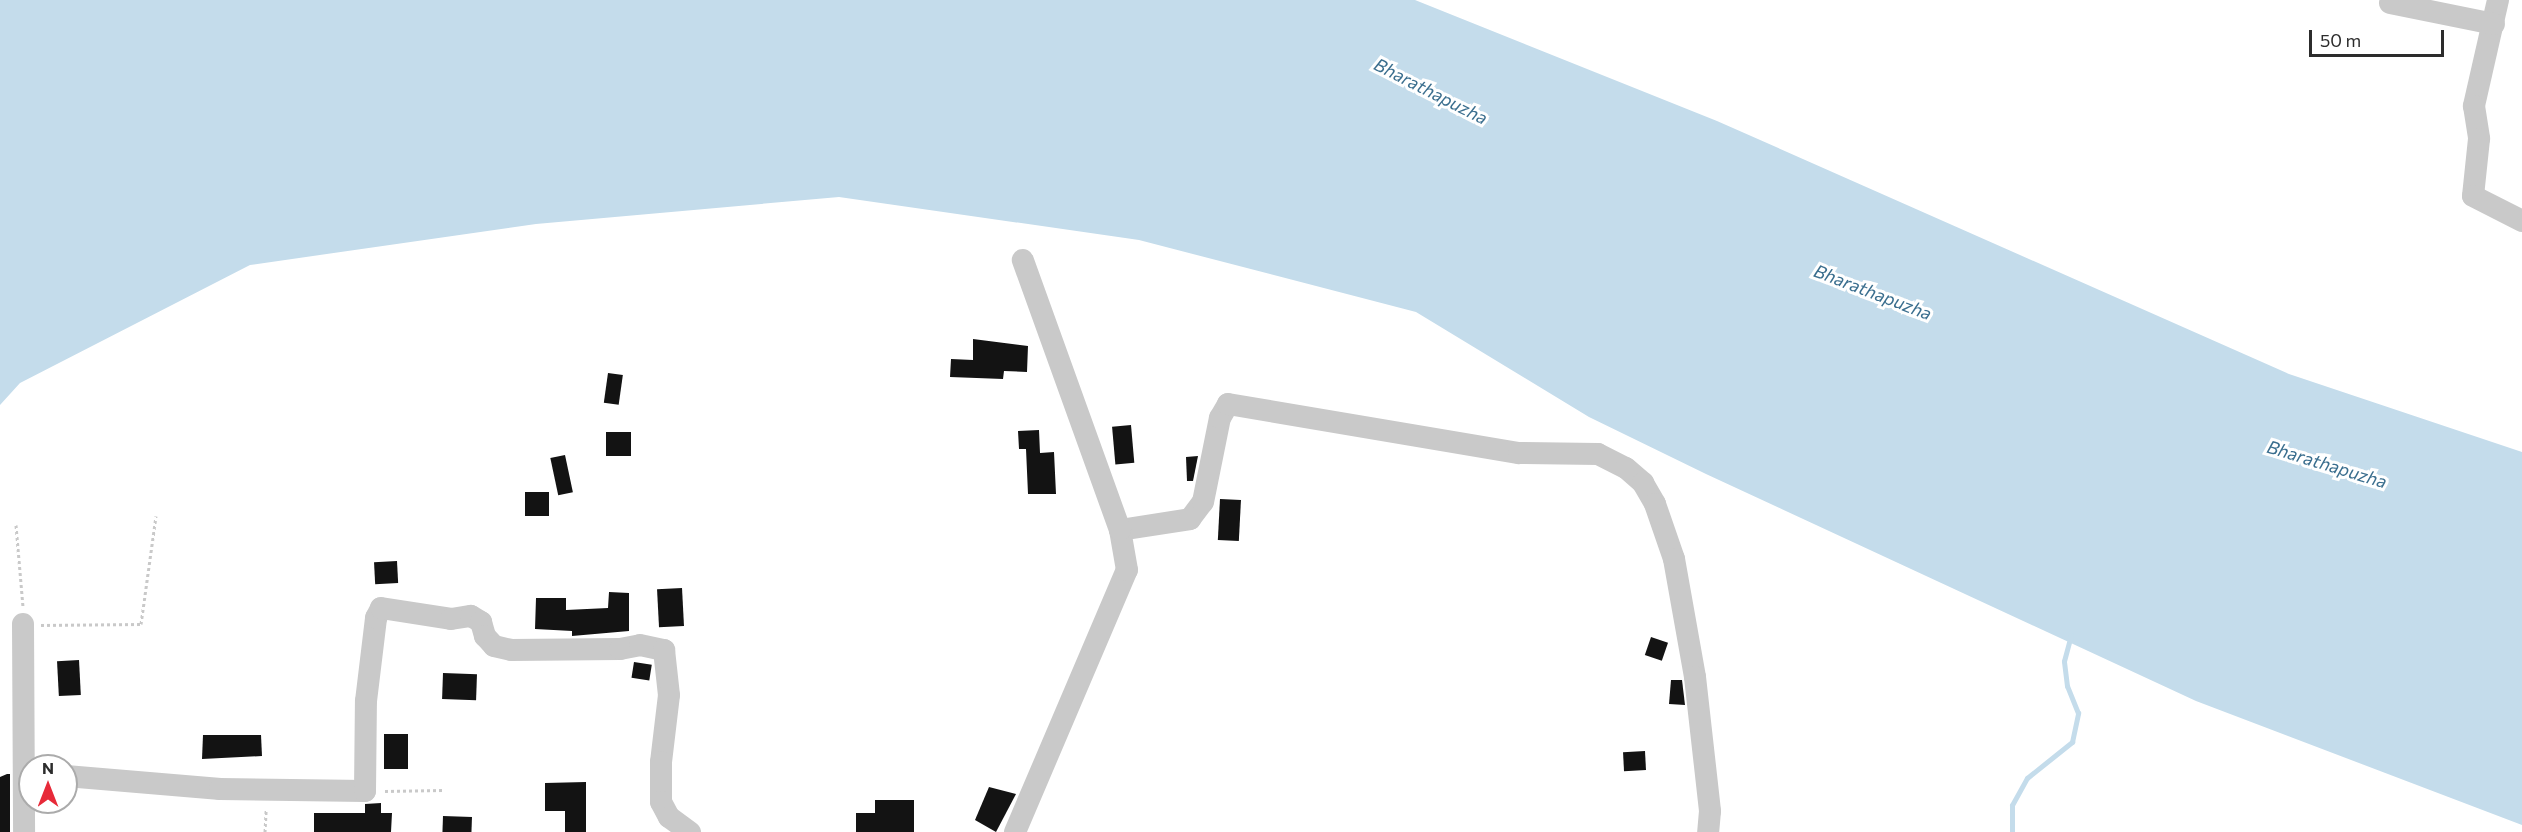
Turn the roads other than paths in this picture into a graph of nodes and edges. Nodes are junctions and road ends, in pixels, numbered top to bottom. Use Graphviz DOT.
graph roads {
  1 [pos="2498,0"];
  2 [pos="2390,3"];
  3 [pos="2494,24"];
  4 [pos="2522,220"];
  5 [pos="1023,260"];
  6 [pos="1120,530"];
  7 [pos="23,624"];
  8 [pos="27,754"];
  9 [pos="78,777"];
  10 [pos="25,814"];
  11 [pos="24,832"];
  12 [pos="690,832"];
  13 [pos="1015,832"];
  14 [pos="1708,832"];
  1 -- 3 [label="street"];
  2 -- 3 [label="street"];
  3 -- 4 [label="street"];
  5 -- 6 [label="street"];
  6 -- 13 [label="street"];
  6 -- 14 [label="street"];
  7 -- 8 [label="street"];
  9 -- 12 [label="street"];
  10 -- 11 [label="street"];
}
